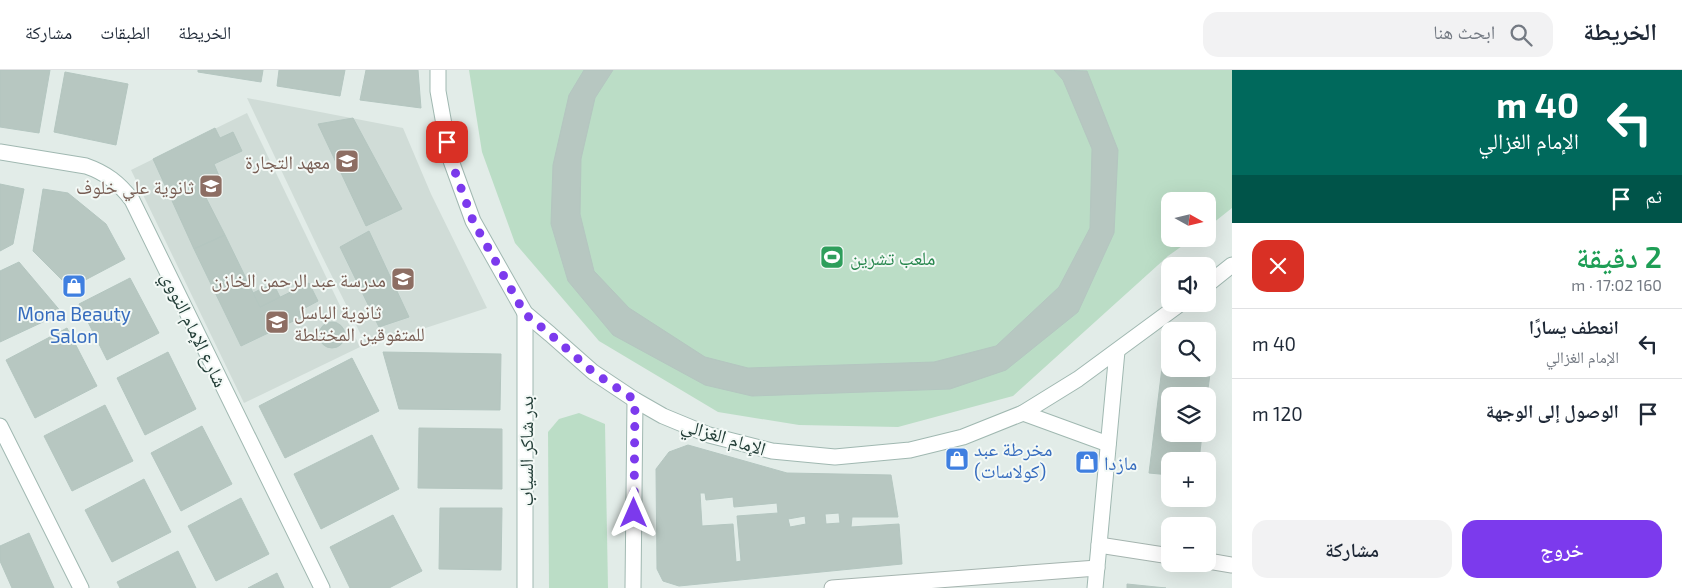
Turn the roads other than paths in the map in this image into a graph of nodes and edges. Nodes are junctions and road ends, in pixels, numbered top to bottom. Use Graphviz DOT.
graph roads {
  1 [pos="438,70"];
  2 [pos="0,152"];
  3 [pos="1232,265"];
  4 [pos="1216,278"];
  5 [pos="1169,312"];
  6 [pos="525,314"];
  7 [pos="1117,351"];
  8 [pos="635,400"];
  9 [pos="1023,412"];
  10 [pos="0,426"];
  11 [pos="1108,444"];
  12 [pos="1099,545"];
  13 [pos="1161,555"];
  14 [pos="1216,563"];
  15 [pos="1232,565"];
  16 [pos="1096,568"];
  17 [pos="81,588"];
  18 [pos="322,588"];
  19 [pos="525,588"];
  20 [pos="633,588"];
  21 [pos="832,588"];
  22 [pos="1095,588"];
  1 -- 6 [label="main road, الإمام الغزالي"];
  2 -- 18 [label="main road, شارع الإمام النووي"];
  3 -- 4 [label="main road"];
  5 -- 7 [label="main road, الإمام الغزالي"];
  6 -- 8 [label="main road, الإمام الغزالي"];
  6 -- 19 [label="main road, بدر شاكر السياب"];
  7 -- 9 [label="main road, الإمام الغزالي"];
  7 -- 11 [label="main road"];
  8 -- 9 [label="main road, الإمام الغزالي"];
  8 -- 20 [label="main road"];
  9 -- 11 [label="main road"];
  10 -- 17 [label="main road"];
  11 -- 12 [label="main road"];
  12 -- 13 [label="main road"];
  12 -- 16 [label="main road"];
  14 -- 15 [label="main road"];
  16 -- 21 [label="main road"];
  16 -- 22 [label="main road"];
}
